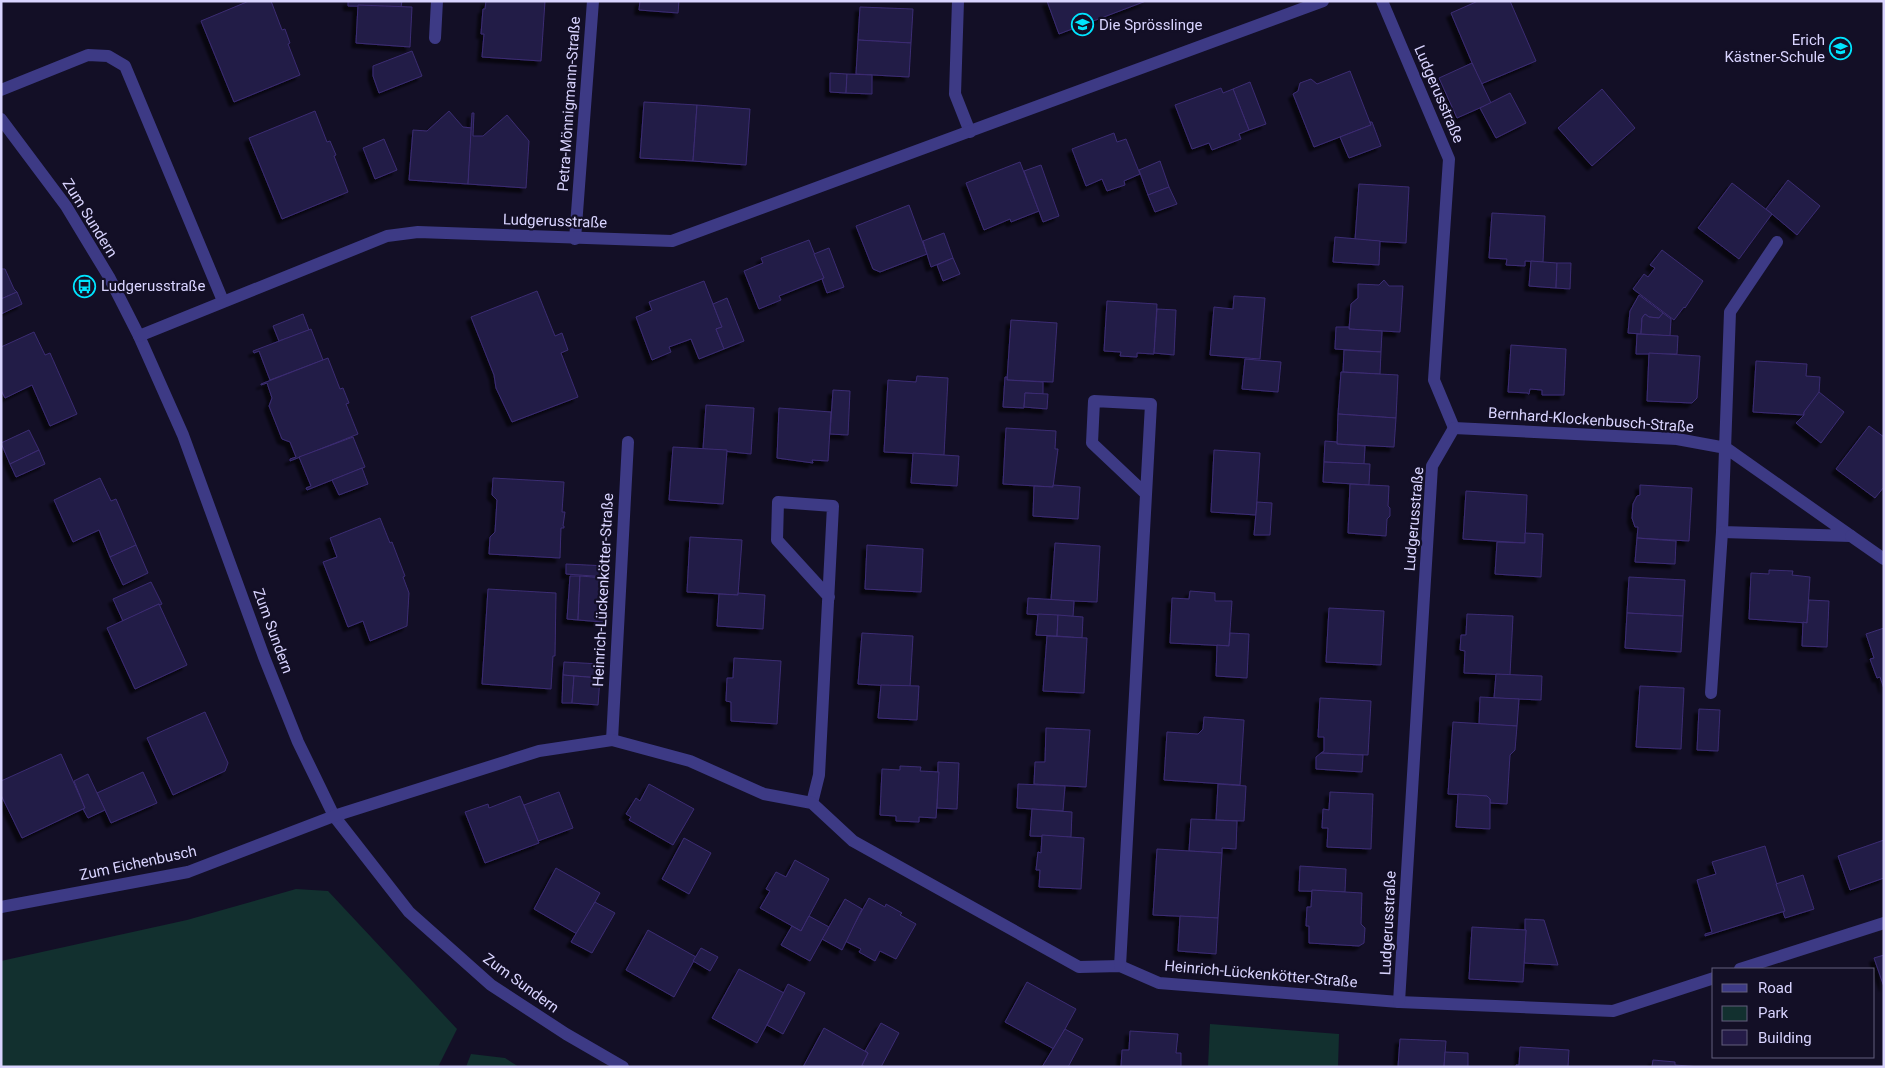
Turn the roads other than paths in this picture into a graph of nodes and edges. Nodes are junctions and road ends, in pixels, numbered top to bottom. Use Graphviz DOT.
graph roads {
  1 [pos="437,1"];
  2 [pos="593,1"];
  3 [pos="958,1"];
  4 [pos="1323,1"];
  5 [pos="1382,1"];
  6 [pos="435,38"];
  7 [pos="1,90"];
  8 [pos="1,119"];
  9 [pos="970,132"];
  10 [pos="575,238"];
  11 [pos="1777,242"];
  12 [pos="223,301"];
  13 [pos="139,336"];
  14 [pos="1454,428"];
  15 [pos="628,442"];
  16 [pos="1726,448"];
  17 [pos="1146,494"];
  18 [pos="1722,532"];
  19 [pos="1850,536"];
  20 [pos="1884,559"];
  21 [pos="828,597"];
  22 [pos="1711,693"];
  23 [pos="612,740"];
  24 [pos="812,803"];
  25 [pos="334,816"];
  26 [pos="1,906"];
  27 [pos="1884,922"];
  28 [pos="1120,966"];
  29 [pos="1743,968"];
  30 [pos="1712,979"];
  31 [pos="1399,1002"];
  32 [pos="622,1067"];
  1 -- 6 [label="street"];
  2 -- 10 [label="street, Petra-Mönnigmann-Straße"];
  3 -- 9 [label="street"];
  4 -- 9 [label="street, Ludgerusstraße"];
  5 -- 14 [label="street, Ludgerusstraße"];
  7 -- 12 [label="street"];
  8 -- 13 [label="street, Zum Sundern"];
  9 -- 10 [label="street, Ludgerusstraße"];
  10 -- 12 [label="street, Ludgerusstraße"];
  11 -- 16 [label="street"];
  12 -- 13 [label="street, Ludgerusstraße"];
  13 -- 25 [label="street, Zum Sundern"];
  14 -- 16 [label="street, Bernhard-Klockenbusch-Straße"];
  14 -- 31 [label="street, Ludgerusstraße"];
  15 -- 23 [label="street, Heinrich-Lückenkötter-Straße"];
  16 -- 18 [label="street"];
  16 -- 19 [label="street, Bernhard-Klockenbusch-Straße"];
  17 -- 17 [label="street"];
  17 -- 28 [label="street"];
  18 -- 19 [label="street"];
  18 -- 22 [label="street"];
  19 -- 20 [label="street, Bernhard-Klockenbusch-Straße"];
  21 -- 21 [label="street"];
  21 -- 24 [label="street"];
  23 -- 24 [label="street"];
  23 -- 25 [label="street"];
  24 -- 28 [label="street, Heinrich-Lückenkötter-Straße"];
  25 -- 26 [label="street, Zum Eichenbusch"];
  25 -- 32 [label="street, Zum Sundern"];
  27 -- 29 [label="street"];
  28 -- 31 [label="street, Heinrich-Lückenkötter-Straße"];
  30 -- 31 [label="street, Heinrich-Lückenkötter-Straße"];
}
